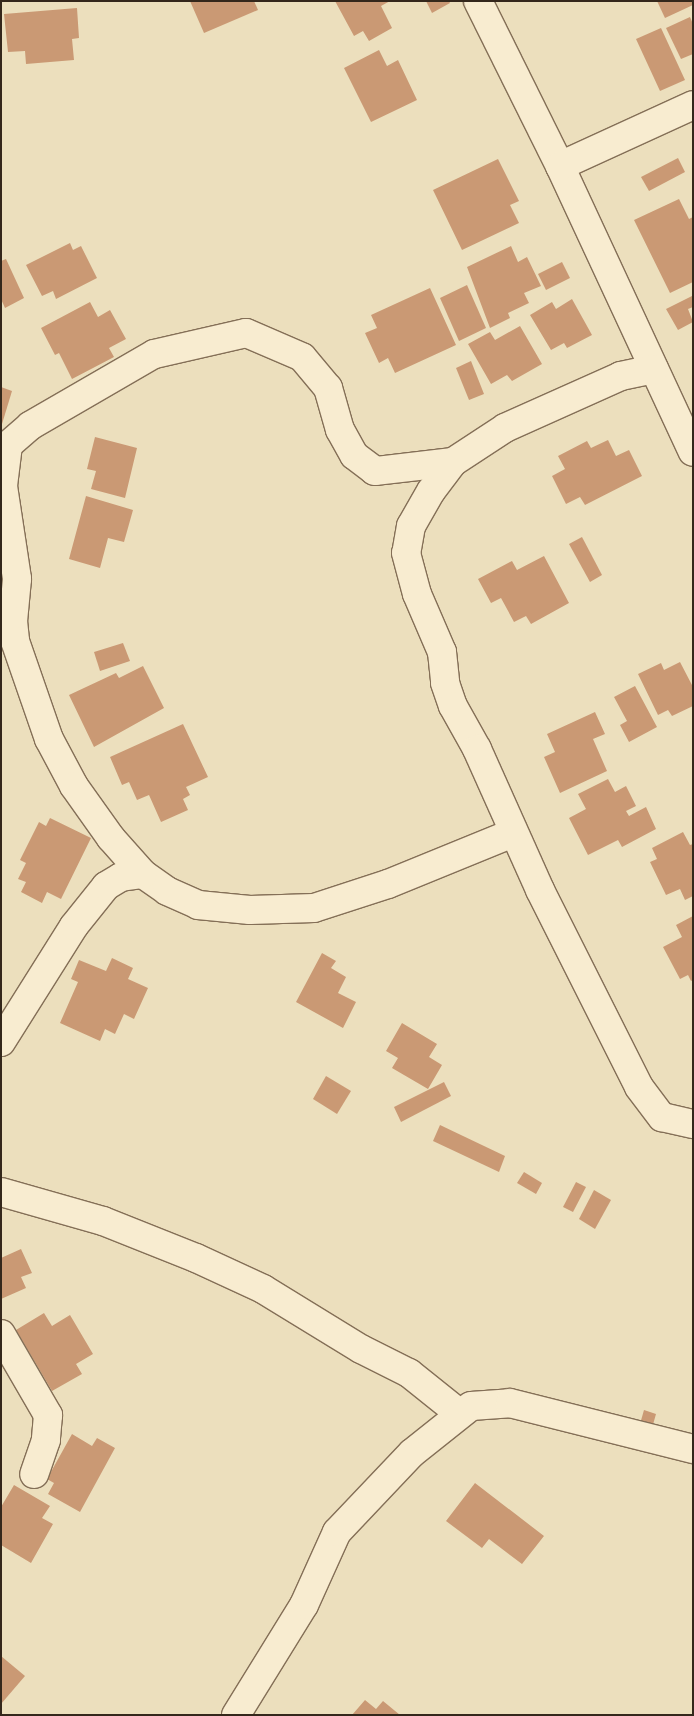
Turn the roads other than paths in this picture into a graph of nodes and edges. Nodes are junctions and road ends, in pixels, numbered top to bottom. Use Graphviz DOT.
graph roads {
  1 [pos="478,1"];
  2 [pos="693,106"];
  3 [pos="560,166"];
  4 [pos="654,369"];
  5 [pos="5,445"];
  6 [pos="693,451"];
  7 [pos="453,462"];
  8 [pos="8,640"];
  9 [pos="513,833"];
  10 [pos="143,874"];
  11 [pos="1,1042"];
  12 [pos="693,1124"];
  13 [pos="1,1192"];
  14 [pos="1,1334"];
  15 [pos="459,1413"];
  16 [pos="693,1449"];
  17 [pos="34,1474"];
  18 [pos="236,1715"];
  1 -- 3 [label="street"];
  2 -- 3 [label="street"];
  3 -- 4 [label="street"];
  4 -- 6 [label="street"];
  4 -- 7 [label="street"];
  5 -- 7 [label="street"];
  5 -- 8 [label="street"];
  7 -- 9 [label="street"];
  8 -- 10 [label="street"];
  9 -- 10 [label="street"];
  9 -- 12 [label="street"];
  10 -- 11 [label="street"];
  13 -- 15 [label="street"];
  14 -- 17 [label="street"];
  15 -- 16 [label="street"];
  15 -- 18 [label="street"];
}
